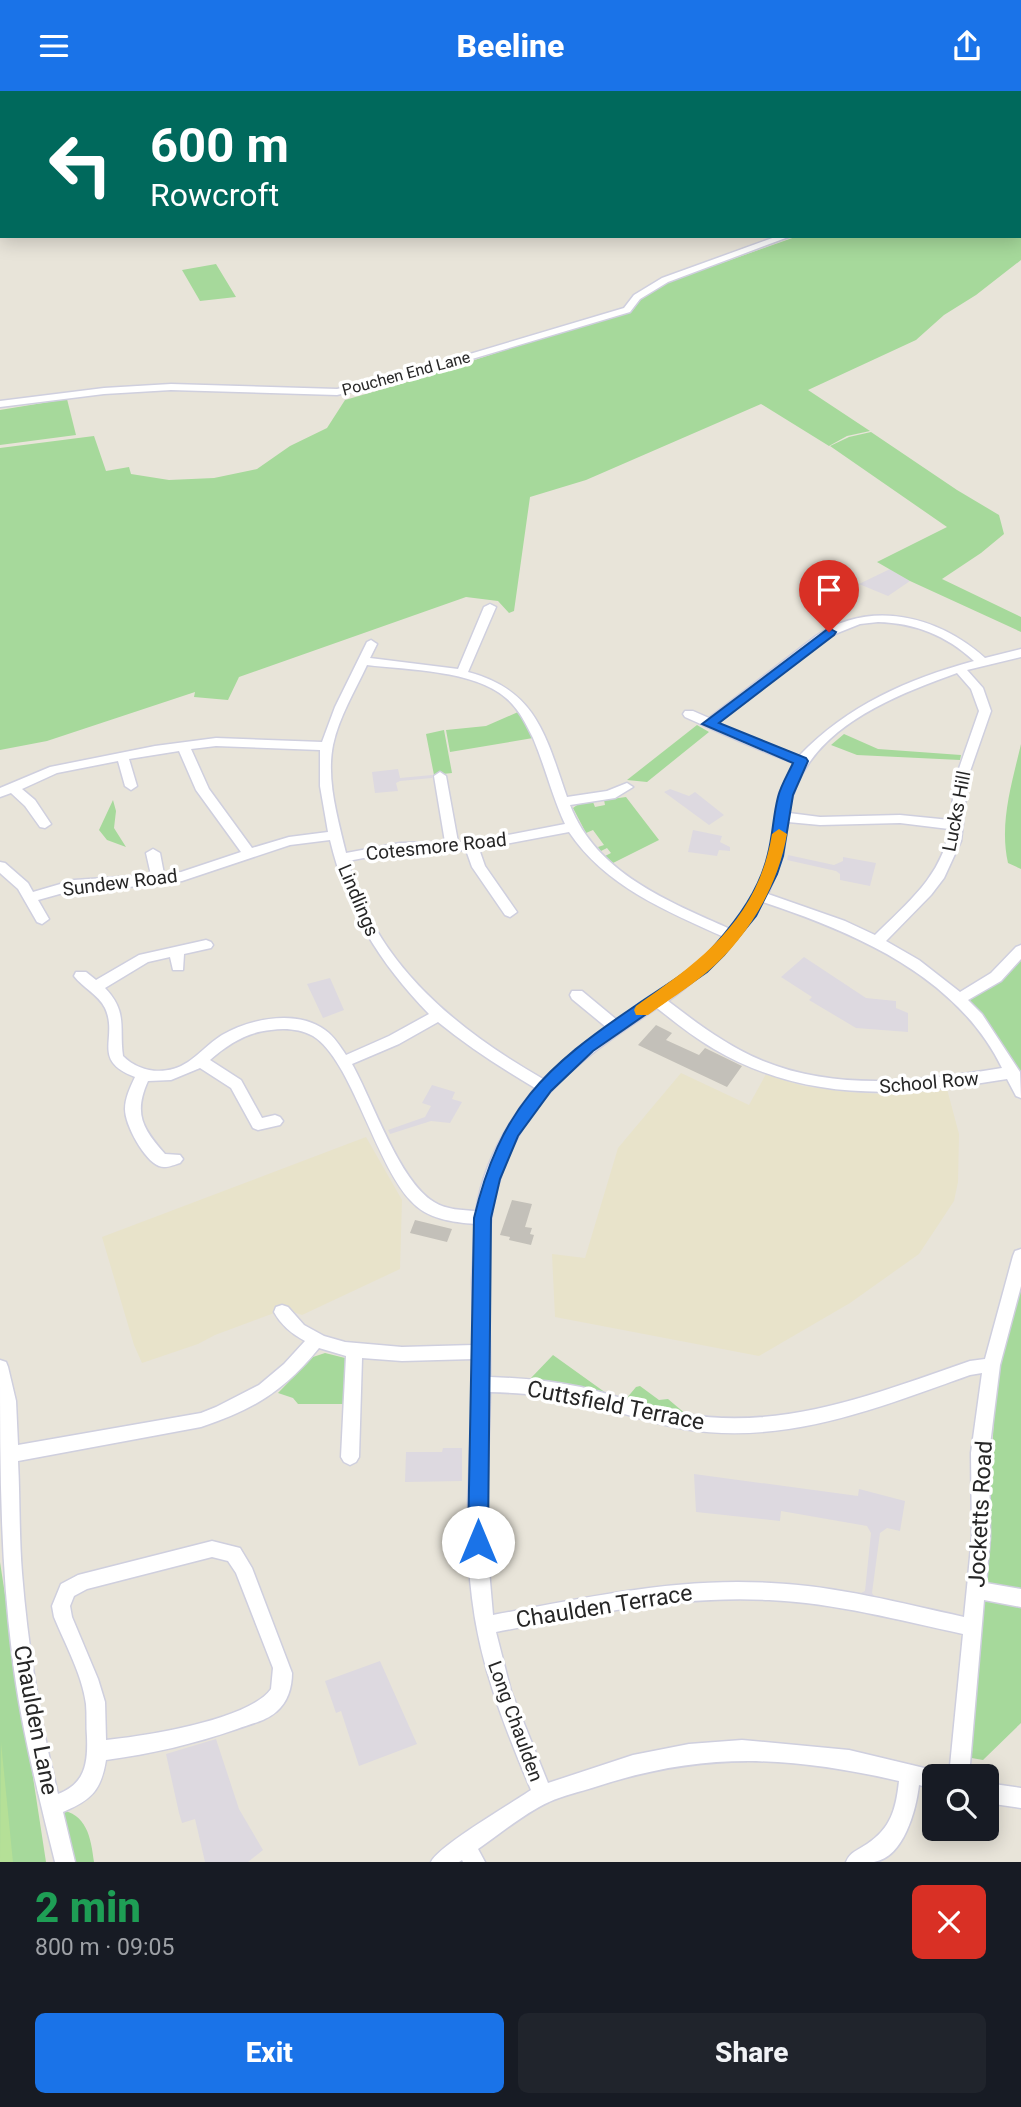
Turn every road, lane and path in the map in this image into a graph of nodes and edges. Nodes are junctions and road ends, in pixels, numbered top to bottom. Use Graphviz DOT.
graph roads {
  1 [pos="781,238"];
  2 [pos="0,404"];
  3 [pos="490,607"];
  4 [pos="371,643"];
  5 [pos="1021,653"];
  6 [pos="363,661"];
  7 [pos="983,662"];
  8 [pos="959,668"];
  9 [pos="461,675"];
  10 [pos="689,713"];
  11 [pos="709,724"];
  12 [pos="327,745"];
  13 [pos="184,746"];
  14 [pos="122,755"];
  15 [pos="801,761"];
  16 [pos="440,776"];
  17 [pos="131,786"];
  18 [pos="627,787"];
  19 [pos="6,791"];
  20 [pos="564,802"];
  21 [pos="782,817"];
  22 [pos="45,824"];
  23 [pos="956,825"];
  24 [pos="573,827"];
  25 [pos="335,835"];
  26 [pos="452,845"];
  27 [pos="471,846"];
  28 [pos="153,853"];
  29 [pos="249,854"];
  30 [pos="341,858"];
  31 [pos="0,866"];
  32 [pos="158,879"];
  33 [pos="760,896"];
  34 [pos="31,897"];
  35 [pos="510,912"];
  36 [pos="42,919"];
  37 [pos="732,935"];
  38 [pos="878,940"];
  39 [pos="206,945"];
  40 [pos="1021,950"];
  41 [pos="81,976"];
  42 [pos="96,987"];
  43 [pos="577,995"];
  44 [pos="959,999"];
  45 [pos="657,1000"];
  46 [pos="437,1016"];
  47 [pos="616,1027"];
  48 [pos="200,1061"];
  49 [pos="343,1062"];
  50 [pos="1013,1072"];
  51 [pos="143,1075"];
  52 [pos="545,1087"];
  53 [pos="1021,1092"];
  54 [pos="275,1121"];
  55 [pos="175,1159"];
  56 [pos="482,1218"];
  57 [pos="1021,1256"];
  58 [pos="282,1312"];
  59 [pos="315,1341"];
  60 [pos="354,1352"];
  61 [pos="481,1352"];
  62 [pos="992,1365"];
  63 [pos="0,1367"];
  64 [pos="482,1384"];
  65 [pos="12,1454"];
  66 [pos="350,1457"];
  67 [pos="976,1590"];
  68 [pos="1021,1598"];
  69 [pos="485,1625"];
  70 [pos="973,1628"];
  71 [pos="97,1751"];
  72 [pos="960,1764"];
  73 [pos="910,1774"];
  74 [pos="922,1776"];
  75 [pos="543,1794"];
  76 [pos="999,1795"];
  77 [pos="1021,1798"];
  78 [pos="52,1806"];
  79 [pos="470,1853"];
  80 [pos="65,1862"];
  81 [pos="442,1862"];
  82 [pos="856,1862"];
  1 -- 2 [label="street, Pouchen End Lane"];
  3 -- 9 [label="street"];
  4 -- 6 [label="street, Lindlings"];
  5 -- 7 [label="street, Long Chaulden"];
  6 -- 9 [label="street"];
  6 -- 12 [label="street, Lindlings"];
  7 -- 8 [label="street, Long Chaulden"];
  7 -- 11 [label="street"];
  8 -- 15 [label="street, Long Chaulden"];
  8 -- 23 [label="street, Lucks Hill"];
  9 -- 20 [label="street"];
  10 -- 11 [label="street"];
  11 -- 15 [label="street"];
  12 -- 13 [label="street"];
  12 -- 25 [label="street, Lindlings"];
  13 -- 14 [label="street"];
  13 -- 29 [label="street"];
  14 -- 17 [label="street"];
  14 -- 19 [label="street"];
  15 -- 21 [label="street, Long Chaulden"];
  16 -- 26 [label="street"];
  18 -- 20 [label="street"];
  19 -- 22 [label="street"];
  20 -- 24 [label="street"];
  21 -- 23 [label="street"];
  21 -- 33 [label="street, Long Chaulden"];
  23 -- 38 [label="street, Lucks Hill"];
  24 -- 27 [label="street, Cotesmore Road"];
  24 -- 37 [label="street"];
  25 -- 29 [label="street, Sundew Road"];
  25 -- 30 [label="street, Lindlings"];
  26 -- 27 [label="street, Cotesmore Road"];
  26 -- 30 [label="street, Cotesmore Road"];
  27 -- 35 [label="street"];
  28 -- 32 [label="street"];
  29 -- 32 [label="street, Sundew Road"];
  30 -- 46 [label="street, Lindlings"];
  31 -- 34 [label="street, Sundew Road"];
  32 -- 34 [label="street, Sundew Road"];
  33 -- 37 [label="street, Long Chaulden"];
  33 -- 38 [label="street"];
  34 -- 36 [label="street, Sundew Road"];
  37 -- 45 [label="street, Long Chaulden"];
  38 -- 44 [label="street"];
  39 -- 42 [label="street"];
  40 -- 44 [label="street"];
  41 -- 42 [label="street"];
  42 -- 51 [label="street"];
  43 -- 47 [label="street"];
  44 -- 50 [label="street"];
  45 -- 47 [label="street, Long Chaulden"];
  45 -- 50 [label="street, School Row"];
  46 -- 49 [label="street"];
  46 -- 52 [label="street, Lindlings"];
  47 -- 52 [label="street, Long Chaulden"];
  48 -- 49 [label="street"];
  48 -- 51 [label="street"];
  48 -- 54 [label="street"];
  49 -- 56 [label="street"];
  50 -- 53 [label="street"];
  51 -- 55 [label="street"];
  52 -- 56 [label="street, Long Chaulden"];
  56 -- 61 [label="street, Long Chaulden"];
  57 -- 62 [label="street, Jocketts Road"];
  58 -- 59 [label="street"];
  59 -- 60 [label="street"];
  59 -- 65 [label="street"];
  60 -- 61 [label="street"];
  60 -- 66 [label="street"];
  61 -- 64 [label="street, Long Chaulden"];
  62 -- 64 [label="street, Cuttsfield Terrace"];
  62 -- 67 [label="street, Jocketts Road"];
  63 -- 65 [label="street, Chaulden Lane"];
  64 -- 69 [label="street, Long Chaulden"];
  65 -- 78 [label="street, Chaulden Lane"];
  67 -- 68 [label="street"];
  67 -- 70 [label="street, Jocketts Road"];
  69 -- 70 [label="street, Chaulden Terrace"];
  69 -- 75 [label="street, Long Chaulden"];
  70 -- 72 [label="street, Jocketts Road"];
  71 -- 71 [label="street"];
  71 -- 78 [label="street"];
  73 -- 74 [label="street"];
  73 -- 75 [label="street"];
  73 -- 82 [label="street"];
  75 -- 79 [label="street"];
  76 -- 77 [label="street"];
  78 -- 80 [label="street, Chaulden Lane"];
  79 -- 81 [label="street"];
}
